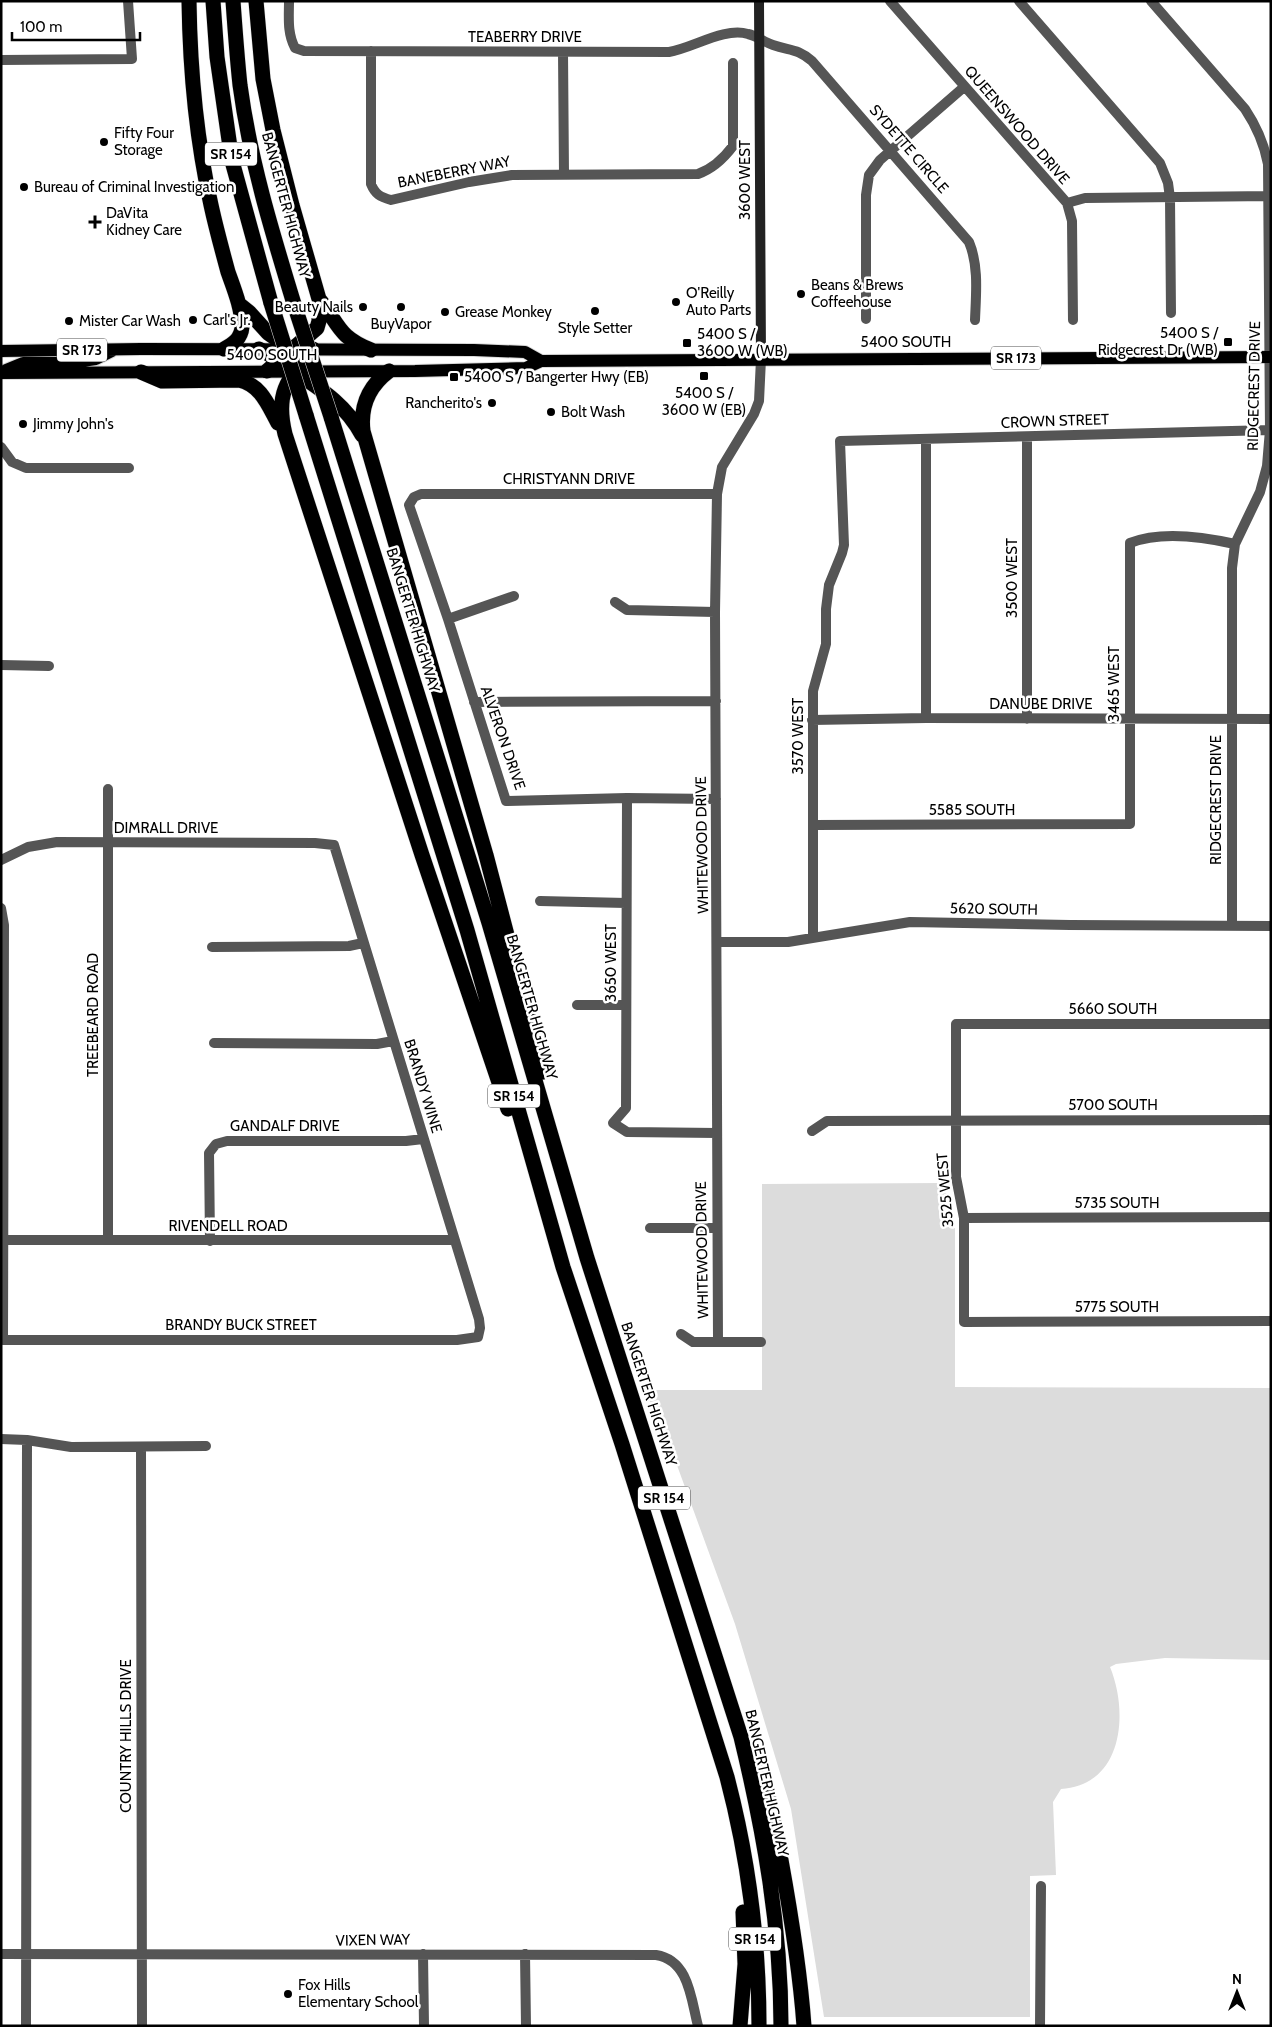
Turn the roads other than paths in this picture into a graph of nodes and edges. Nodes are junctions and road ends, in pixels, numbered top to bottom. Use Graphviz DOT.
graph roads {
  1 [pos="128,1"];
  2 [pos="189,1"];
  3 [pos="213,1"];
  4 [pos="233,1"];
  5 [pos="256,1"];
  6 [pos="288,1"];
  7 [pos="759,1"];
  8 [pos="890,1"];
  9 [pos="1020,1"];
  10 [pos="1151,1"];
  11 [pos="759,38"];
  12 [pos="371,52"];
  13 [pos="563,52"];
  14 [pos="1,60"];
  15 [pos="733,63"];
  16 [pos="964,87"];
  17 [pos="891,150"];
  18 [pos="564,175"];
  19 [pos="1270,196"];
  20 [pos="1170,198"];
  21 [pos="1067,203"];
  22 [pos="319,300"];
  23 [pos="238,304"];
  24 [pos="1171,313"];
  25 [pos="866,319"];
  26 [pos="976,320"];
  27 [pos="1073,320"];
  28 [pos="117,349"];
  29 [pos="224,349"];
  30 [pos="259,349"];
  31 [pos="290,349"];
  32 [pos="1,350"];
  33 [pos="16,350"];
  34 [pos="371,350"];
  35 [pos="1270,357"];
  36 [pos="1,358"];
  37 [pos="761,359"];
  38 [pos="279,360"];
  39 [pos="304,360"];
  40 [pos="541,361"];
  41 [pos="267,371"];
  42 [pos="317,371"];
  43 [pos="389,371"];
  44 [pos="1,372"];
  45 [pos="140,372"];
  46 [pos="1271,430"];
  47 [pos="284,434"];
  48 [pos="1027,436"];
  49 [pos="926,439"];
  50 [pos="365,440"];
  51 [pos="840,441"];
  52 [pos="1,447"];
  53 [pos="129,468"];
  54 [pos="421,494"];
  55 [pos="717,494"];
  56 [pos="1235,544"];
  57 [pos="514,596"];
  58 [pos="615,602"];
  59 [pos="715,612"];
  60 [pos="448,619"];
  61 [pos="1,665"];
  62 [pos="49,666"];
  63 [pos="716,701"];
  64 [pos="474,702"];
  65 [pos="926,718"];
  66 [pos="1027,718"];
  67 [pos="1129,719"];
  68 [pos="1231,719"];
  69 [pos="1271,719"];
  70 [pos="812,720"];
  71 [pos="108,789"];
  72 [pos="626,798"];
  73 [pos="716,799"];
  74 [pos="1130,824"];
  75 [pos="814,825"];
  76 [pos="108,843"];
  77 [pos="334,845"];
  78 [pos="1,860"];
  79 [pos="540,902"];
  80 [pos="626,903"];
  81 [pos="1,908"];
  82 [pos="1232,926"];
  83 [pos="1271,926"];
  84 [pos="812,937"];
  85 [pos="718,942"];
  86 [pos="363,943"];
  87 [pos="212,946"];
  88 [pos="626,1004"];
  89 [pos="576,1005"];
  90 [pos="956,1024"];
  91 [pos="1271,1024"];
  92 [pos="394,1041"];
  93 [pos="214,1044"];
  94 [pos="956,1120"];
  95 [pos="1271,1120"];
  96 [pos="812,1131"];
  97 [pos="716,1133"];
  98 [pos="423,1139"];
  99 [pos="1271,1217"];
  100 [pos="964,1218"];
  101 [pos="650,1228"];
  102 [pos="716,1228"];
  103 [pos="2,1240"];
  104 [pos="108,1240"];
  105 [pos="454,1240"];
  106 [pos="210,1241"];
  107 [pos="587,1258"];
  108 [pos="563,1267"];
  109 [pos="1271,1321"];
  110 [pos="964,1322"];
  111 [pos="681,1334"];
  112 [pos="478,1337"];
  113 [pos="718,1342"];
  114 [pos="761,1342"];
  115 [pos="1,1439"];
  116 [pos="27,1440"];
  117 [pos="206,1446"];
  118 [pos="140,1447"];
  119 [pos="741,1737"];
  120 [pos="743,1853"];
  121 [pos="1041,1886"];
  122 [pos="1,1954"];
  123 [pos="423,1954"];
  124 [pos="525,1954"];
  125 [pos="27,1955"];
  126 [pos="142,1955"];
  127 [pos="26,2026"];
  128 [pos="142,2026"];
  129 [pos="424,2026"];
  130 [pos="526,2026"];
  131 [pos="698,2026"];
  132 [pos="740,2026"];
  133 [pos="759,2026"];
  134 [pos="781,2026"];
  135 [pos="804,2026"];
  136 [pos="1040,2026"];
  1 -- 14 [label="street"];
  2 -- 23 [label="highway"];
  3 -- 108 [label="highway, SR 154, bridge"];
  4 -- 107 [label="highway, BANGERTER HIGHWAY / SR 154, bridge"];
  5 -- 22 [label="highway"];
  6 -- 12 [label="street, TEABERRY DRIVE"];
  7 -- 11 [label="street, 3600 WEST"];
  8 -- 16 [label="street, QUEENSWOOD DRIVE"];
  9 -- 20 [label="street"];
  10 -- 19 [label="street, RIDGECREST DRIVE"];
  11 -- 13 [label="street, TEABERRY DRIVE"];
  11 -- 17 [label="street, SYDETTE CIRCLE"];
  11 -- 37 [label="street, 3600 WEST"];
  12 -- 13 [label="street, TEABERRY DRIVE"];
  12 -- 18 [label="street, BANEBERRY WAY"];
  13 -- 18 [label="street"];
  15 -- 18 [label="street, BANEBERRY WAY"];
  16 -- 17 [label="street"];
  16 -- 21 [label="street, QUEENSWOOD DRIVE"];
  17 -- 25 [label="street"];
  17 -- 26 [label="street, SYDETTE CIRCLE"];
  19 -- 20 [label="street, QUEENSWOOD DRIVE"];
  19 -- 35 [label="street, RIDGECREST DRIVE"];
  20 -- 21 [label="street, QUEENSWOOD DRIVE"];
  20 -- 24 [label="street"];
  21 -- 27 [label="street"];
  22 -- 31 [label="highway"];
  22 -- 34 [label="highway"];
  23 -- 29 [label="highway"];
  23 -- 31 [label="highway"];
  28 -- 29 [label="main road, 5400 SOUTH / SR 173"];
  28 -- 33 [label="main road, 5400 SOUTH / SR 173"];
  28 -- 44 [label="main road"];
  29 -- 30 [label="main road, 5400 SOUTH / SR 173"];
  30 -- 31 [label="main road, 5400 SOUTH / SR 173"];
  30 -- 38 [label="highway"];
  31 -- 38 [label="highway"];
  31 -- 39 [label="highway"];
  32 -- 33 [label="main road, 5400 SOUTH / SR 173"];
  33 -- 36 [label="main road"];
  34 -- 39 [label="main road, 5400 SOUTH / SR 173"];
  34 -- 40 [label="main road, 5400 SOUTH / SR 173"];
  35 -- 37 [label="main road, 5400 SOUTH / SR 173"];
  35 -- 46 [label="street, RIDGECREST DRIVE"];
  37 -- 40 [label="main road, 5400 SOUTH / SR 173"];
  37 -- 55 [label="street, WHITEWOOD DRIVE"];
  38 -- 39 [label="highway"];
  38 -- 41 [label="highway"];
  39 -- 41 [label="main road, 5400 SOUTH / SR 173"];
  39 -- 42 [label="highway"];
  39 -- 47 [label="highway"];
  39 -- 50 [label="highway"];
  40 -- 43 [label="main road, 5400 SOUTH / SR 173"];
  41 -- 45 [label="main road, 5400 SOUTH / SR 173"];
  42 -- 43 [label="main road, 5400 SOUTH / SR 173"];
  43 -- 50 [label="highway"];
  44 -- 45 [label="main road, 5400 SOUTH / SR 173"];
  45 -- 47 [label="highway"];
  46 -- 48 [label="street, CROWN STREET"];
  46 -- 56 [label="street, RIDGECREST DRIVE"];
  47 -- 108 [label="highway"];
  48 -- 49 [label="street, CROWN STREET"];
  48 -- 66 [label="street, 3500 WEST"];
  49 -- 51 [label="street, CROWN STREET"];
  49 -- 65 [label="street"];
  50 -- 107 [label="highway"];
  51 -- 70 [label="street, 3570 WEST"];
  52 -- 53 [label="street"];
  54 -- 55 [label="street, CHRISTYANN DRIVE"];
  54 -- 60 [label="street, ALVERON DRIVE"];
  55 -- 59 [label="street, WHITEWOOD DRIVE"];
  56 -- 67 [label="street, 3465 WEST"];
  56 -- 68 [label="street, RIDGECREST DRIVE"];
  57 -- 60 [label="street"];
  58 -- 59 [label="street"];
  59 -- 63 [label="street, WHITEWOOD DRIVE"];
  60 -- 64 [label="street, ALVERON DRIVE"];
  61 -- 62 [label="street"];
  63 -- 64 [label="street"];
  63 -- 73 [label="street, WHITEWOOD DRIVE"];
  64 -- 72 [label="street, ALVERON DRIVE"];
  65 -- 66 [label="street, DANUBE DRIVE"];
  65 -- 70 [label="street, DANUBE DRIVE"];
  66 -- 67 [label="street, DANUBE DRIVE"];
  67 -- 68 [label="street, DANUBE DRIVE"];
  67 -- 74 [label="street, 3465 WEST"];
  68 -- 69 [label="street, DANUBE DRIVE"];
  68 -- 82 [label="street, RIDGECREST DRIVE"];
  70 -- 75 [label="street, 3570 WEST"];
  71 -- 76 [label="street, TREEBEARD ROAD"];
  72 -- 73 [label="street, ALVERON DRIVE"];
  72 -- 80 [label="street, 3650 WEST"];
  73 -- 85 [label="street, WHITEWOOD DRIVE"];
  74 -- 75 [label="street, 5585 SOUTH"];
  75 -- 84 [label="street, 3570 WEST"];
  76 -- 77 [label="street, DIMRALL DRIVE"];
  76 -- 78 [label="street, DIMRALL DRIVE"];
  76 -- 104 [label="street, TREEBEARD ROAD"];
  77 -- 86 [label="street, BRANDY WINE"];
  79 -- 80 [label="street"];
  80 -- 88 [label="street, 3650 WEST"];
  81 -- 103 [label="street"];
  82 -- 83 [label="street, 5620 SOUTH"];
  82 -- 84 [label="street, 5620 SOUTH"];
  84 -- 85 [label="street, 5620 SOUTH"];
  85 -- 97 [label="street, WHITEWOOD DRIVE"];
  86 -- 87 [label="street"];
  86 -- 92 [label="street, BRANDY WINE"];
  88 -- 89 [label="street"];
  88 -- 97 [label="street, 3650 WEST"];
  90 -- 91 [label="street, 5660 SOUTH"];
  90 -- 94 [label="street, 3525 WEST"];
  92 -- 93 [label="street"];
  92 -- 98 [label="street, BRANDY WINE"];
  94 -- 95 [label="street, 5700 SOUTH"];
  94 -- 96 [label="street, 5700 SOUTH"];
  94 -- 100 [label="street, 3525 WEST"];
  97 -- 102 [label="street, WHITEWOOD DRIVE"];
  98 -- 105 [label="street, BRANDY WINE"];
  98 -- 106 [label="street, GANDALF DRIVE"];
  99 -- 100 [label="street, 5735 SOUTH"];
  100 -- 110 [label="street, 3525 WEST"];
  101 -- 102 [label="street"];
  102 -- 113 [label="street, WHITEWOOD DRIVE"];
  103 -- 104 [label="street, RIVENDELL ROAD"];
  103 -- 112 [label="street, BRANDY BUCK STREET"];
  104 -- 106 [label="street, RIVENDELL ROAD"];
  105 -- 106 [label="street, RIVENDELL ROAD"];
  105 -- 112 [label="street, BRANDY WINE"];
  107 -- 119 [label="highway, BANGERTER HIGHWAY / SR 154"];
  108 -- 120 [label="highway, SR 154"];
  109 -- 110 [label="street, 5775 SOUTH"];
  111 -- 113 [label="street"];
  113 -- 114 [label="street"];
  115 -- 116 [label="street"];
  116 -- 118 [label="street"];
  116 -- 125 [label="street"];
  117 -- 118 [label="street"];
  118 -- 126 [label="street, COUNTRY HILLS DRIVE"];
  119 -- 134 [label="highway, BANGERTER HIGHWAY / SR 154"];
  119 -- 135 [label="highway"];
  120 -- 132 [label="highway"];
  120 -- 133 [label="highway, SR 154"];
  121 -- 136 [label="street"];
  122 -- 125 [label="street, VIXEN WAY"];
  123 -- 124 [label="street, VIXEN WAY"];
  123 -- 126 [label="street, VIXEN WAY"];
  123 -- 129 [label="street"];
  124 -- 130 [label="street"];
  124 -- 131 [label="street, VIXEN WAY"];
  125 -- 126 [label="street, VIXEN WAY"];
  125 -- 127 [label="street"];
  126 -- 128 [label="street, COUNTRY HILLS DRIVE"];
}
